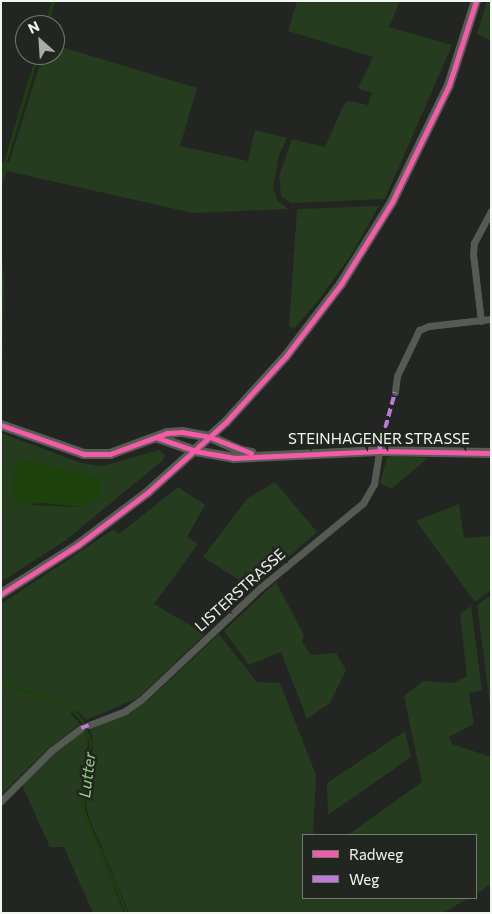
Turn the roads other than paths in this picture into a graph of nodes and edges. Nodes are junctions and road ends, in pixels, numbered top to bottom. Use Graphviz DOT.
graph roads {
  1 [pos="476,1"];
  2 [pos="491,210"];
  3 [pos="491,319"];
  4 [pos="481,320"];
  5 [pos="395,392"];
  6 [pos="1,425"];
  7 [pos="210,437"];
  8 [pos="158,438"];
  9 [pos="195,451"];
  10 [pos="379,451"];
  11 [pos="491,453"];
  12 [pos="268,455"];
  13 [pos="1,594"];
  14 [pos="89,725"];
  15 [pos="81,728"];
  16 [pos="1,801"];
  1 -- 7 [label="main road"];
  2 -- 4 [label="street"];
  3 -- 4 [label="street"];
  4 -- 5 [label="street"];
  6 -- 8 [label="main road, STEINHAGENER STRASSE"];
  7 -- 8 [label="main road, STEINHAGENER STRASSE"];
  7 -- 9 [label="main road"];
  7 -- 12 [label="main road, STEINHAGENER STRASSE"];
  8 -- 9 [label="main road, STEINHAGENER STRASSE"];
  9 -- 12 [label="main road, STEINHAGENER STRASSE"];
  9 -- 13 [label="main road"];
  10 -- 11 [label="main road, STEINHAGENER STRASSE"];
  10 -- 12 [label="main road, STEINHAGENER STRASSE"];
  10 -- 14 [label="street, LISTERSTRASSE"];
  15 -- 16 [label="street"];
}
